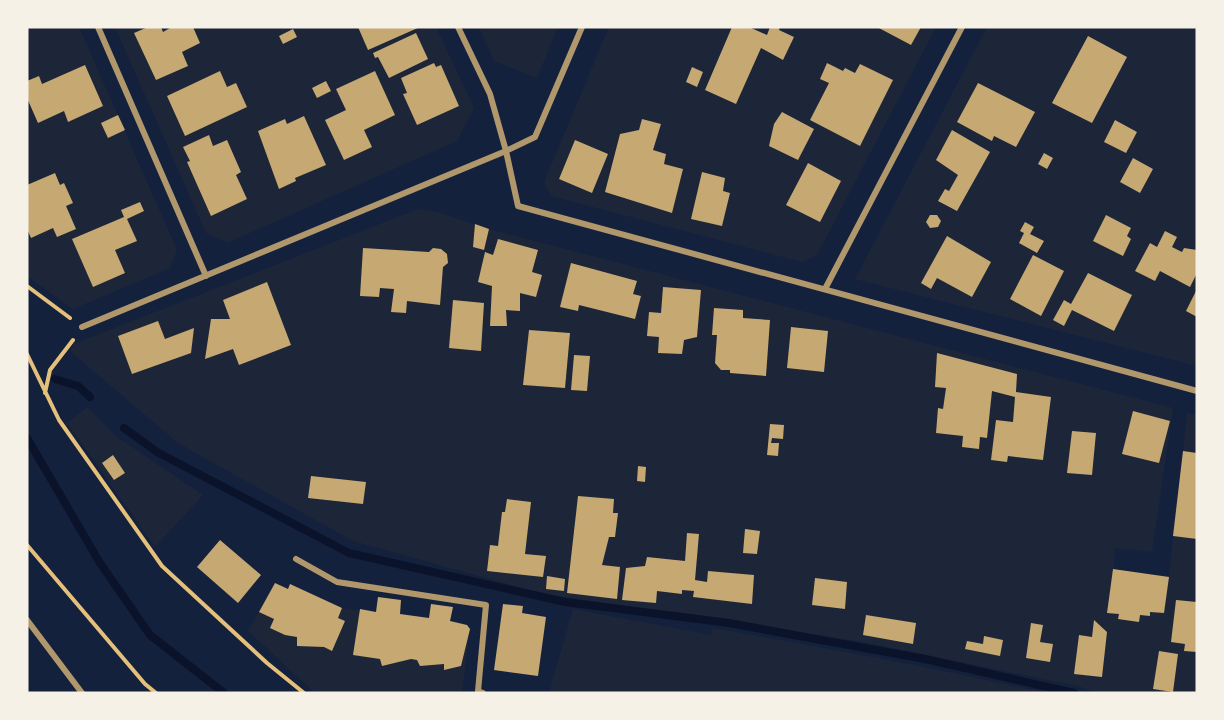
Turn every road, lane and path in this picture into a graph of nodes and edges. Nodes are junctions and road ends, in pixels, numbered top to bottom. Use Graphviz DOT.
graph roads {
  1 [pos="98,27"];
  2 [pos="458,27"];
  3 [pos="582,27"];
  4 [pos="962,27"];
  5 [pos="506,151"];
  6 [pos="206,276"];
  7 [pos="27,286"];
  8 [pos="825,289"];
  9 [pos="82,327"];
  10 [pos="27,354"];
  11 [pos="1197,392"];
  12 [pos="45,394"];
  13 [pos="27,545"];
  14 [pos="296,559"];
  15 [pos="27,620"];
  16 [pos="82,693"];
  17 [pos="156,693"];
  18 [pos="304,693"];
  19 [pos="483,693"];
  1 -- 6 [label="street"];
  2 -- 5 [label="street"];
  3 -- 5 [label="street"];
  4 -- 8 [label="street"];
  5 -- 6 [label="street"];
  5 -- 8 [label="street"];
  6 -- 9 [label="street"];
  7 -- 9 [label="path"];
  8 -- 11 [label="street"];
  9 -- 12 [label="path"];
  10 -- 12 [label="path"];
  12 -- 18 [label="path"];
  13 -- 17 [label="path"];
  14 -- 19 [label="street"];
  15 -- 16 [label="street"];
}
